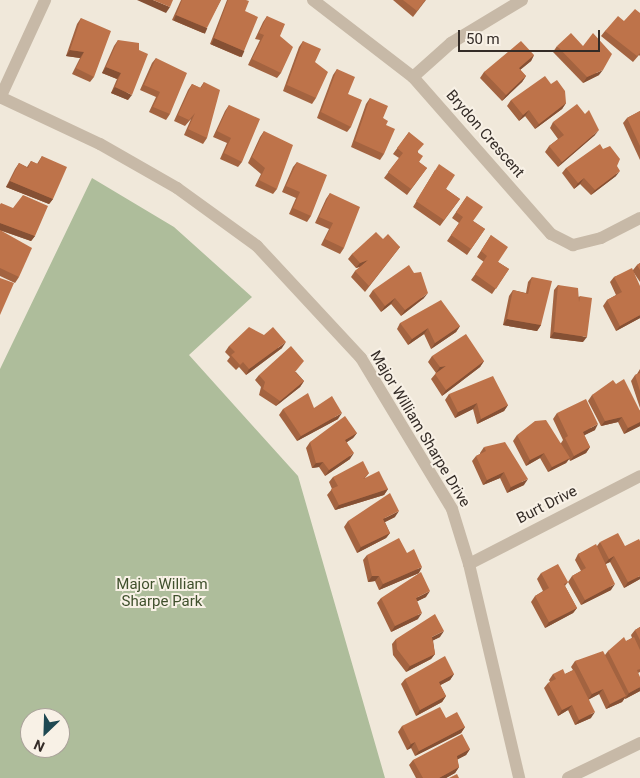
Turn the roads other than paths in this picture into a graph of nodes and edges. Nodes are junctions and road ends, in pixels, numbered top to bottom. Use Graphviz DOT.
graph roads {
  1 [pos="45,0"];
  2 [pos="313,0"];
  3 [pos="522,0"];
  4 [pos="413,77"];
  5 [pos="0,97"];
  6 [pos="640,218"];
  7 [pos="640,476"];
  8 [pos="470,564"];
  9 [pos="640,743"];
  10 [pos="519,778"];
  11 [pos="568,778"];
  1 -- 5 [label="street"];
  2 -- 4 [label="street, Brydon Crescent"];
  3 -- 4 [label="street"];
  4 -- 6 [label="street, Brydon Crescent"];
  5 -- 8 [label="street, Major William Sharpe Drive"];
  7 -- 8 [label="street, Burt Drive"];
  8 -- 10 [label="street, Major William Sharpe Drive"];
  9 -- 11 [label="street"];
}
